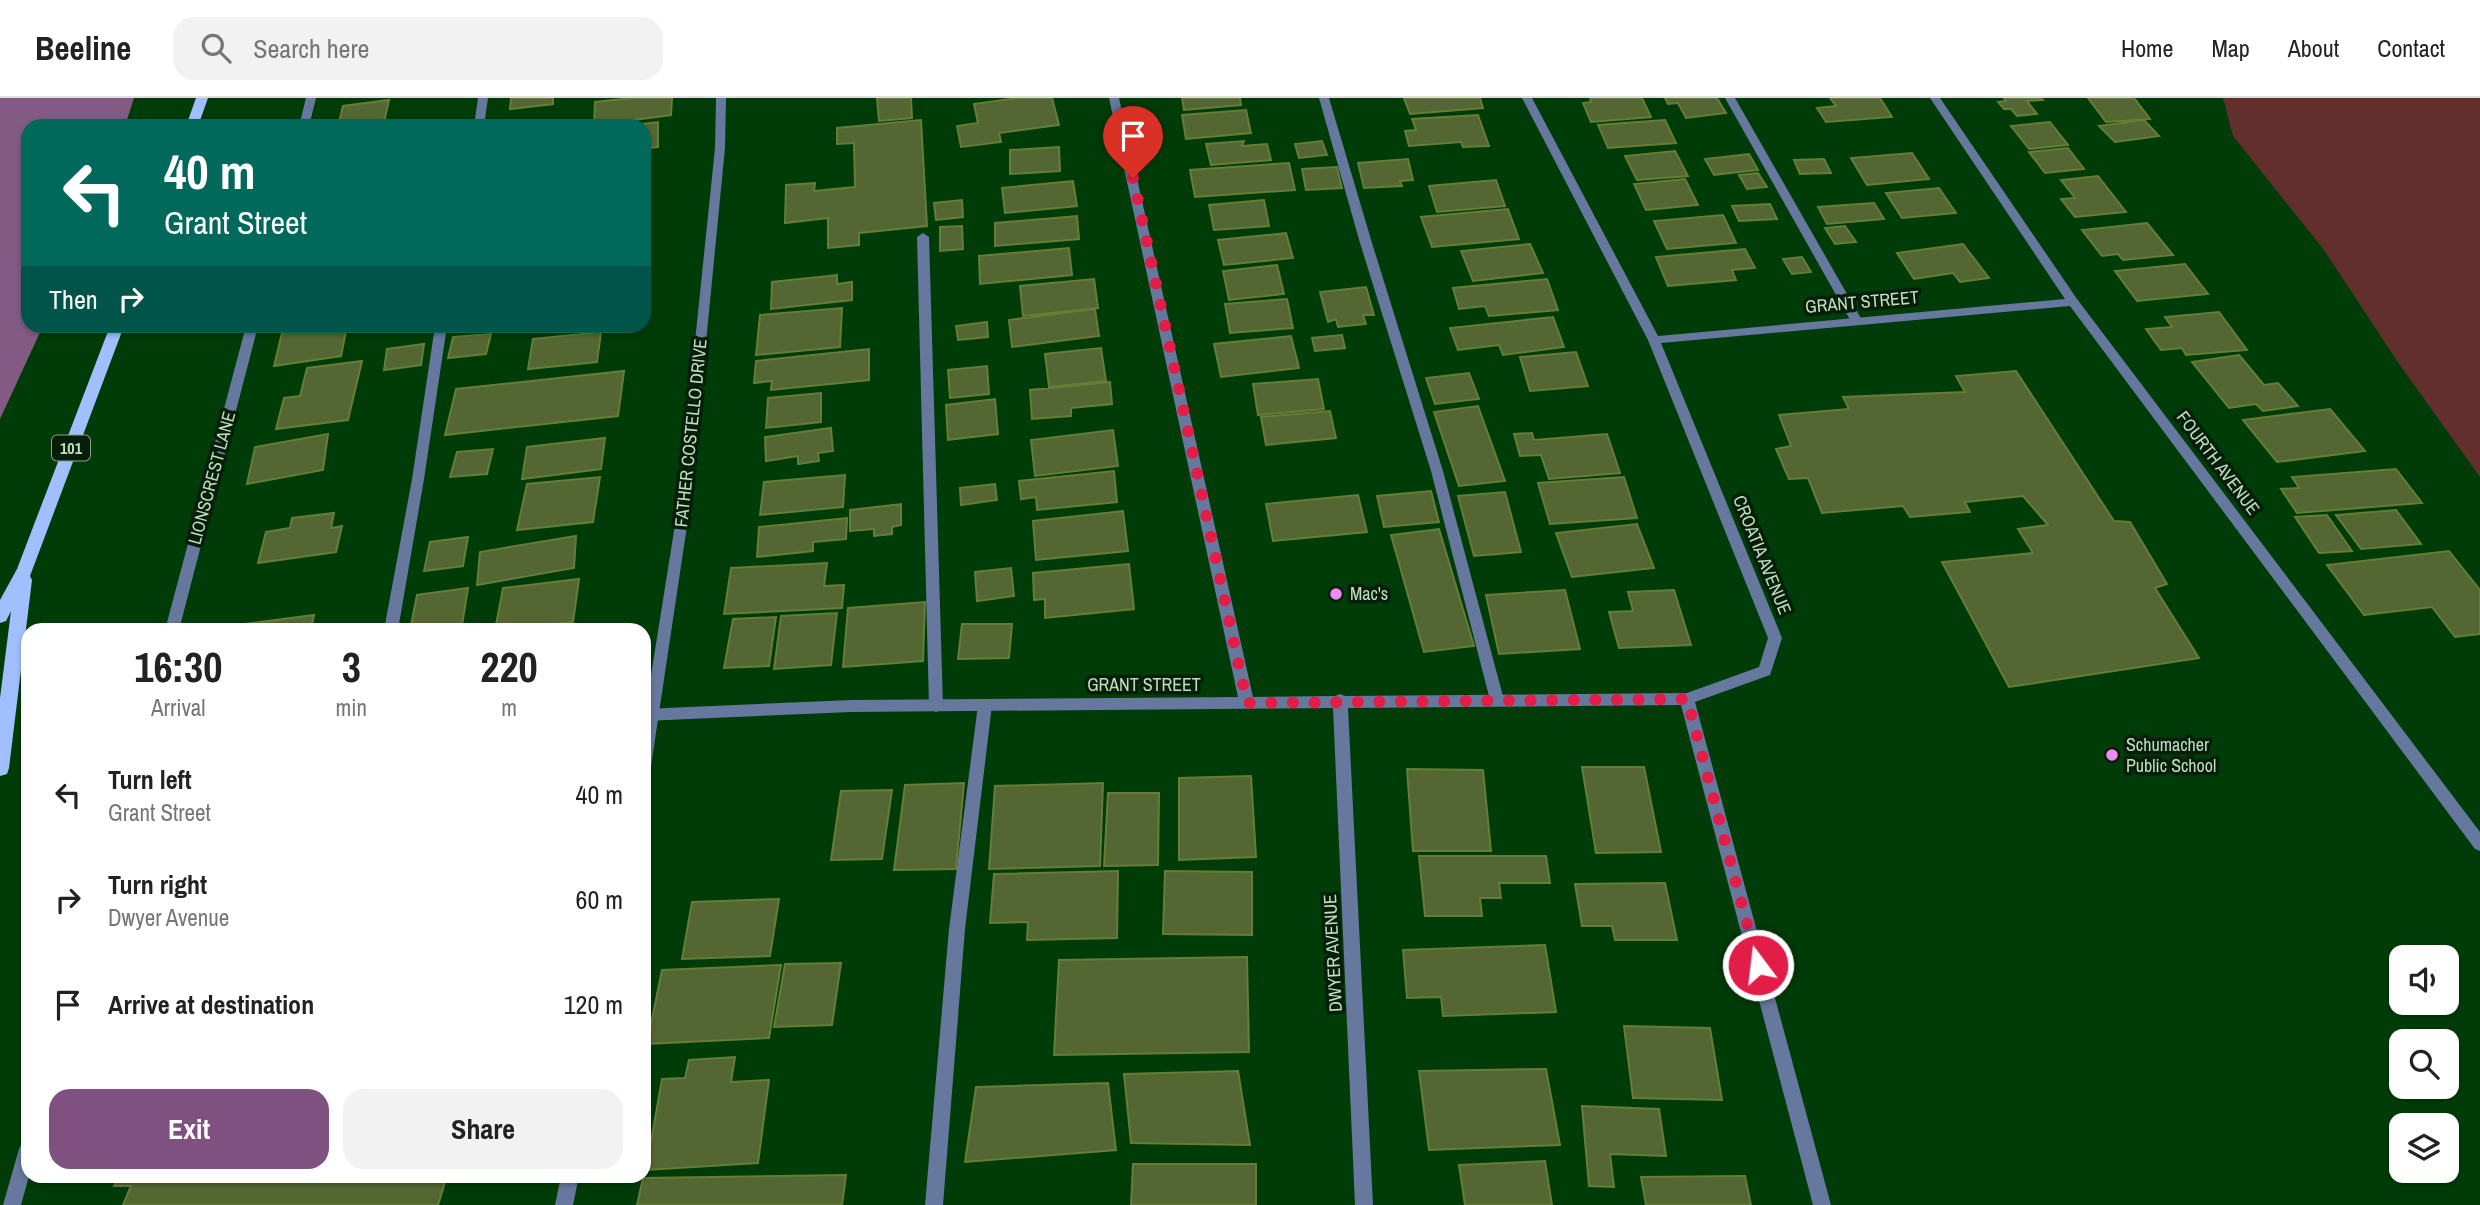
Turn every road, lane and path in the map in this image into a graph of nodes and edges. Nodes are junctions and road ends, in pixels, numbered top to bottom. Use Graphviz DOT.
graph roads {
  1 [pos="202,98"];
  2 [pos="311,98"];
  3 [pos="483,98"];
  4 [pos="721,98"];
  5 [pos="1114,98"];
  6 [pos="1324,98"];
  7 [pos="1527,98"];
  8 [pos="1730,98"];
  9 [pos="1935,98"];
  10 [pos="194,119"];
  11 [pos="306,119"];
  12 [pos="480,119"];
  13 [pos="923,237"];
  14 [pos="2073,302"];
  15 [pos="1857,322"];
  16 [pos="114,333"];
  17 [pos="249,333"];
  18 [pos="440,333"];
  19 [pos="1654,340"];
  20 [pos="25,570"];
  21 [pos="0,616"];
  22 [pos="174,623"];
  23 [pos="392,623"];
  24 [pos="1687,699"];
  25 [pos="1340,700"];
  26 [pos="1497,700"];
  27 [pos="651,703"];
  28 [pos="1247,703"];
  29 [pos="985,705"];
  30 [pos="936,706"];
  31 [pos="651,715"];
  32 [pos="0,768"];
  33 [pos="2480,844"];
  34 [pos="21,1174"];
  35 [pos="569,1183"];
  36 [pos="12,1205"];
  37 [pos="564,1205"];
  38 [pos="934,1205"];
  39 [pos="1364,1205"];
  40 [pos="1822,1205"];
  1 -- 10 [label="main road"];
  2 -- 11 [label="street"];
  3 -- 12 [label="street"];
  4 -- 27 [label="street, FATHER COSTELLO DRIVE"];
  5 -- 28 [label="street"];
  6 -- 26 [label="street"];
  7 -- 19 [label="street, CROATIA AVENUE"];
  8 -- 15 [label="street"];
  9 -- 14 [label="street, FOURTH AVENUE"];
  13 -- 30 [label="street"];
  14 -- 15 [label="street, GRANT STREET"];
  14 -- 33 [label="street, FOURTH AVENUE"];
  15 -- 19 [label="street, GRANT STREET"];
  16 -- 20 [label="main road, 101"];
  17 -- 22 [label="street, LIONSCREST LANE"];
  18 -- 23 [label="street"];
  19 -- 24 [label="street, CROATIA AVENUE"];
  20 -- 21 [label="main road, 101"];
  20 -- 32 [label="main road, 101"];
  24 -- 26 [label="street, GRANT STREET"];
  24 -- 40 [label="street"];
  25 -- 26 [label="street, GRANT STREET"];
  25 -- 28 [label="street, GRANT STREET"];
  25 -- 39 [label="street, DWYER AVENUE"];
  28 -- 29 [label="street, GRANT STREET"];
  29 -- 30 [label="street, GRANT STREET"];
  29 -- 38 [label="street"];
  30 -- 31 [label="street, GRANT STREET"];
  34 -- 36 [label="street"];
  35 -- 37 [label="street"];
}
